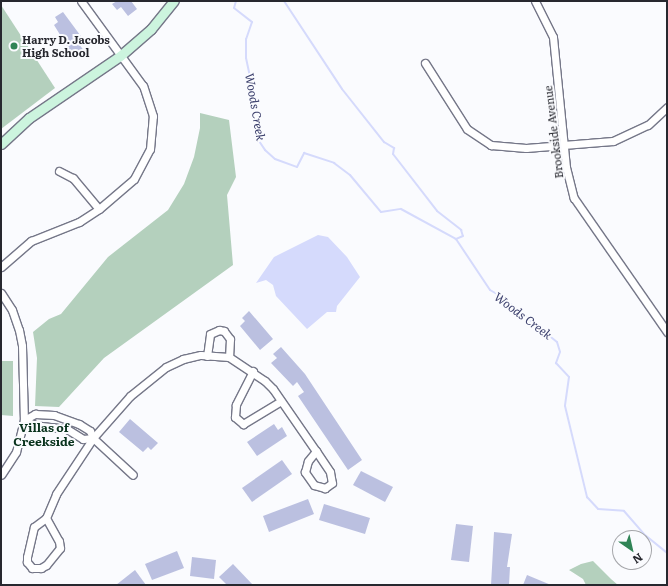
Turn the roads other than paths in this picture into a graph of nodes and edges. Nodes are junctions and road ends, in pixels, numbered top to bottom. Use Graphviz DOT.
graph roads {
  1 [pos="81,1"];
  2 [pos="174,1"];
  3 [pos="535,1"];
  4 [pos="120,56"];
  5 [pos="425,63"];
  6 [pos="667,107"];
  7 [pos="1,144"];
  8 [pos="565,144"];
  9 [pos="59,171"];
  10 [pos="99,209"];
  11 [pos="1,267"];
  12 [pos="1,293"];
  13 [pos="667,332"];
  14 [pos="207,356"];
  15 [pos="229,357"];
  16 [pos="253,371"];
  17 [pos="281,401"];
  18 [pos="24,420"];
  19 [pos="93,438"];
  20 [pos="316,451"];
  21 [pos="2,472"];
  22 [pos="133,475"];
  23 [pos="46,518"];
  1 -- 4 [label="street"];
  2 -- 4 [label="street"];
  3 -- 8 [label="street, Brookside Avenue"];
  4 -- 7 [label="street"];
  4 -- 10 [label="street"];
  5 -- 8 [label="street"];
  6 -- 8 [label="street"];
  8 -- 13 [label="street, Brookside Avenue"];
  9 -- 10 [label="street"];
  10 -- 11 [label="street"];
  12 -- 18 [label="street"];
  14 -- 15 [label="street"];
  14 -- 15 [label="street"];
  14 -- 19 [label="street"];
  15 -- 16 [label="street"];
  16 -- 17 [label="street"];
  16 -- 17 [label="street"];
  17 -- 20 [label="street"];
  18 -- 19 [label="street"];
  18 -- 19 [label="street"];
  18 -- 21 [label="street"];
  19 -- 22 [label="street"];
  19 -- 23 [label="street"];
  20 -- 20 [label="street"];
  23 -- 23 [label="street"];
}
